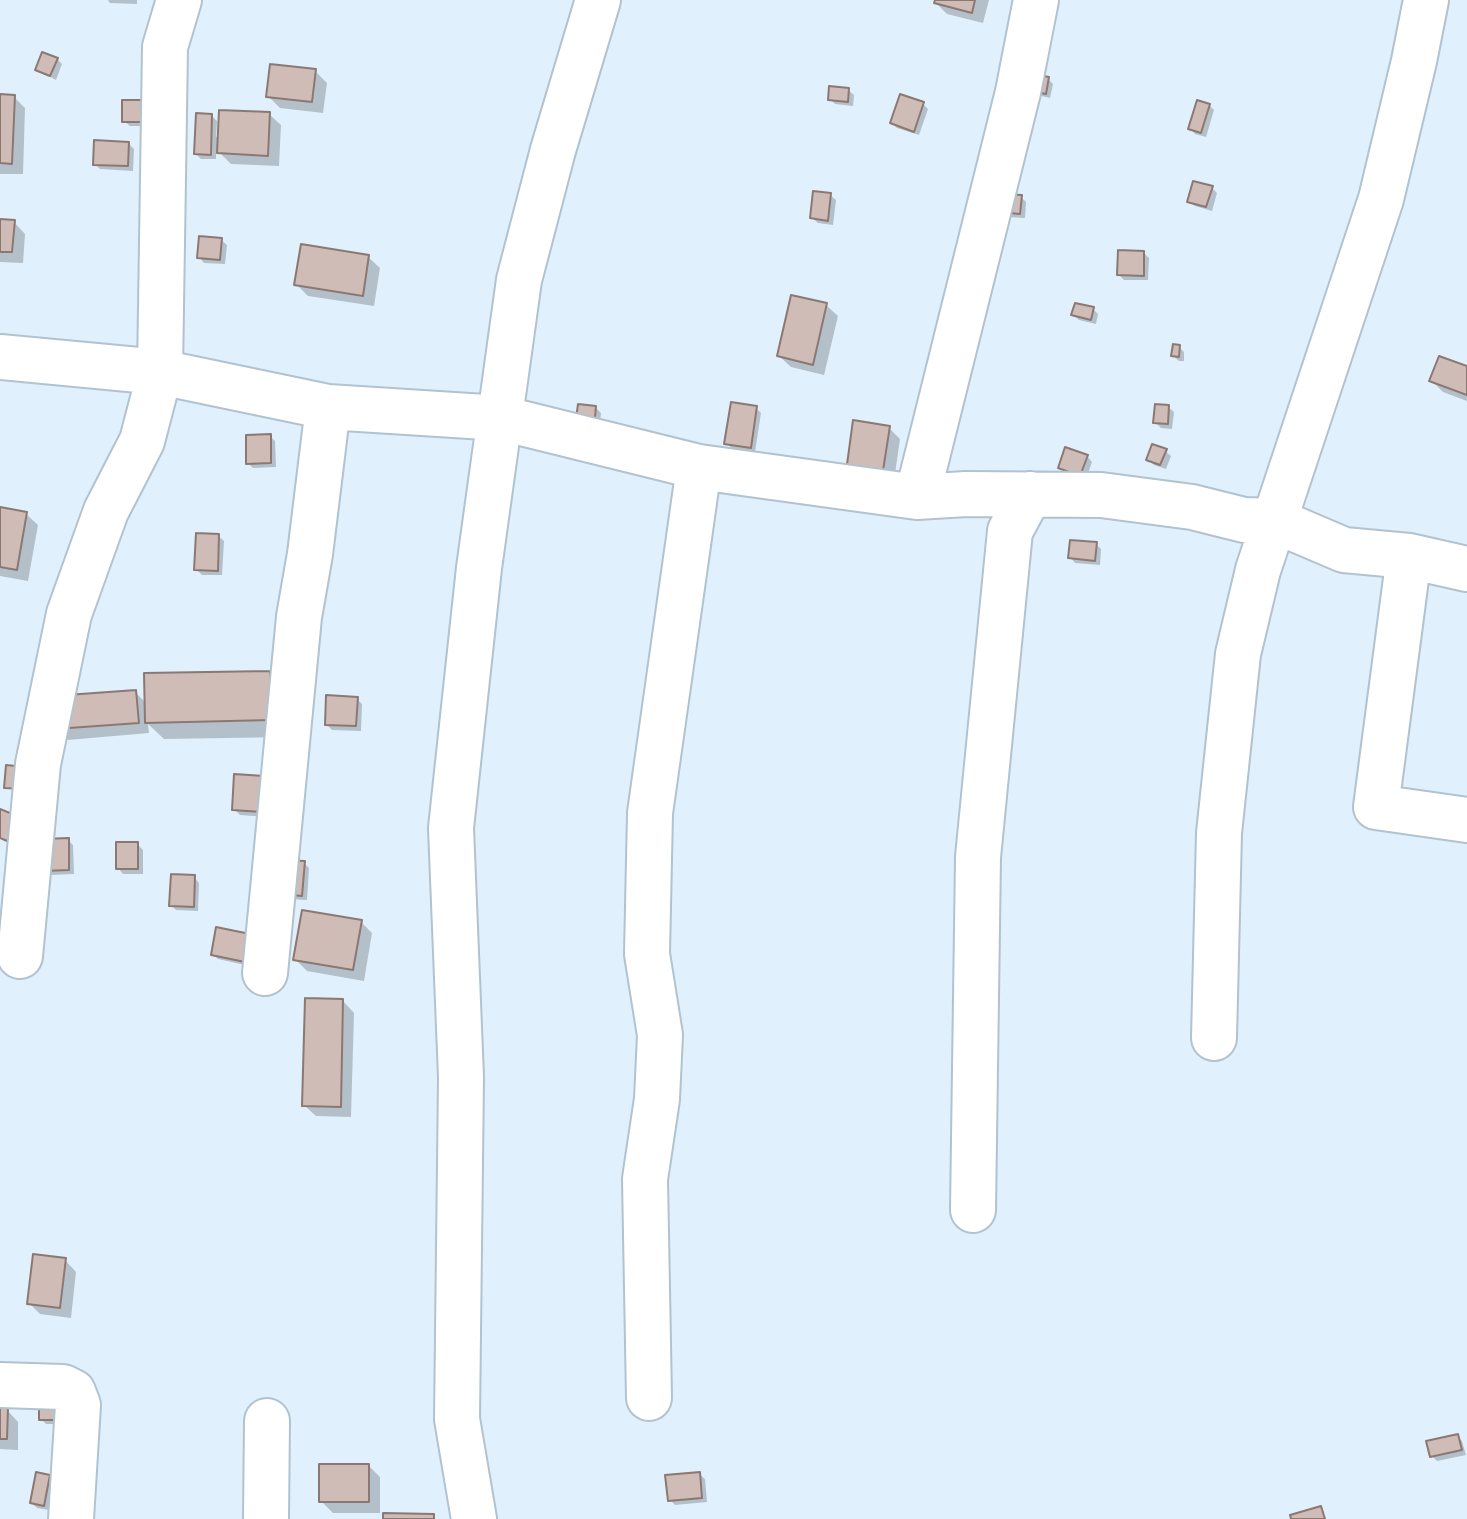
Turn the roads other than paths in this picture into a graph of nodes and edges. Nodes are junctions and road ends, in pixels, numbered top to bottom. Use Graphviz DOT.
graph roads {
  1 [pos="179,0"];
  2 [pos="598,0"];
  3 [pos="1036,0"];
  4 [pos="1426,0"];
  5 [pos="0,357"];
  6 [pos="160,372"];
  7 [pos="328,407"];
  8 [pos="501,418"];
  9 [pos="699,467"];
  10 [pos="1030,494"];
  11 [pos="917,497"];
  12 [pos="1276,521"];
  13 [pos="1409,556"];
  14 [pos="1467,569"];
  15 [pos="1467,820"];
  16 [pos="20,956"];
  17 [pos="265,973"];
  18 [pos="1214,1038"];
  19 [pos="973,1210"];
  20 [pos="0,1385"];
  21 [pos="649,1398"];
  22 [pos="267,1421"];
  23 [pos="71,1519"];
  24 [pos="266,1519"];
  25 [pos="474,1519"];
  1 -- 6 [label="street"];
  2 -- 8 [label="street"];
  3 -- 11 [label="street"];
  4 -- 12 [label="street"];
  5 -- 6 [label="street"];
  6 -- 7 [label="street"];
  6 -- 16 [label="street"];
  7 -- 8 [label="street"];
  7 -- 17 [label="street"];
  8 -- 9 [label="street"];
  8 -- 25 [label="street"];
  9 -- 11 [label="street"];
  9 -- 21 [label="street"];
  10 -- 11 [label="street"];
  10 -- 12 [label="street"];
  10 -- 19 [label="street"];
  12 -- 13 [label="street"];
  12 -- 18 [label="street"];
  13 -- 14 [label="street"];
  13 -- 15 [label="street"];
  20 -- 23 [label="street"];
  22 -- 24 [label="street"];
}
